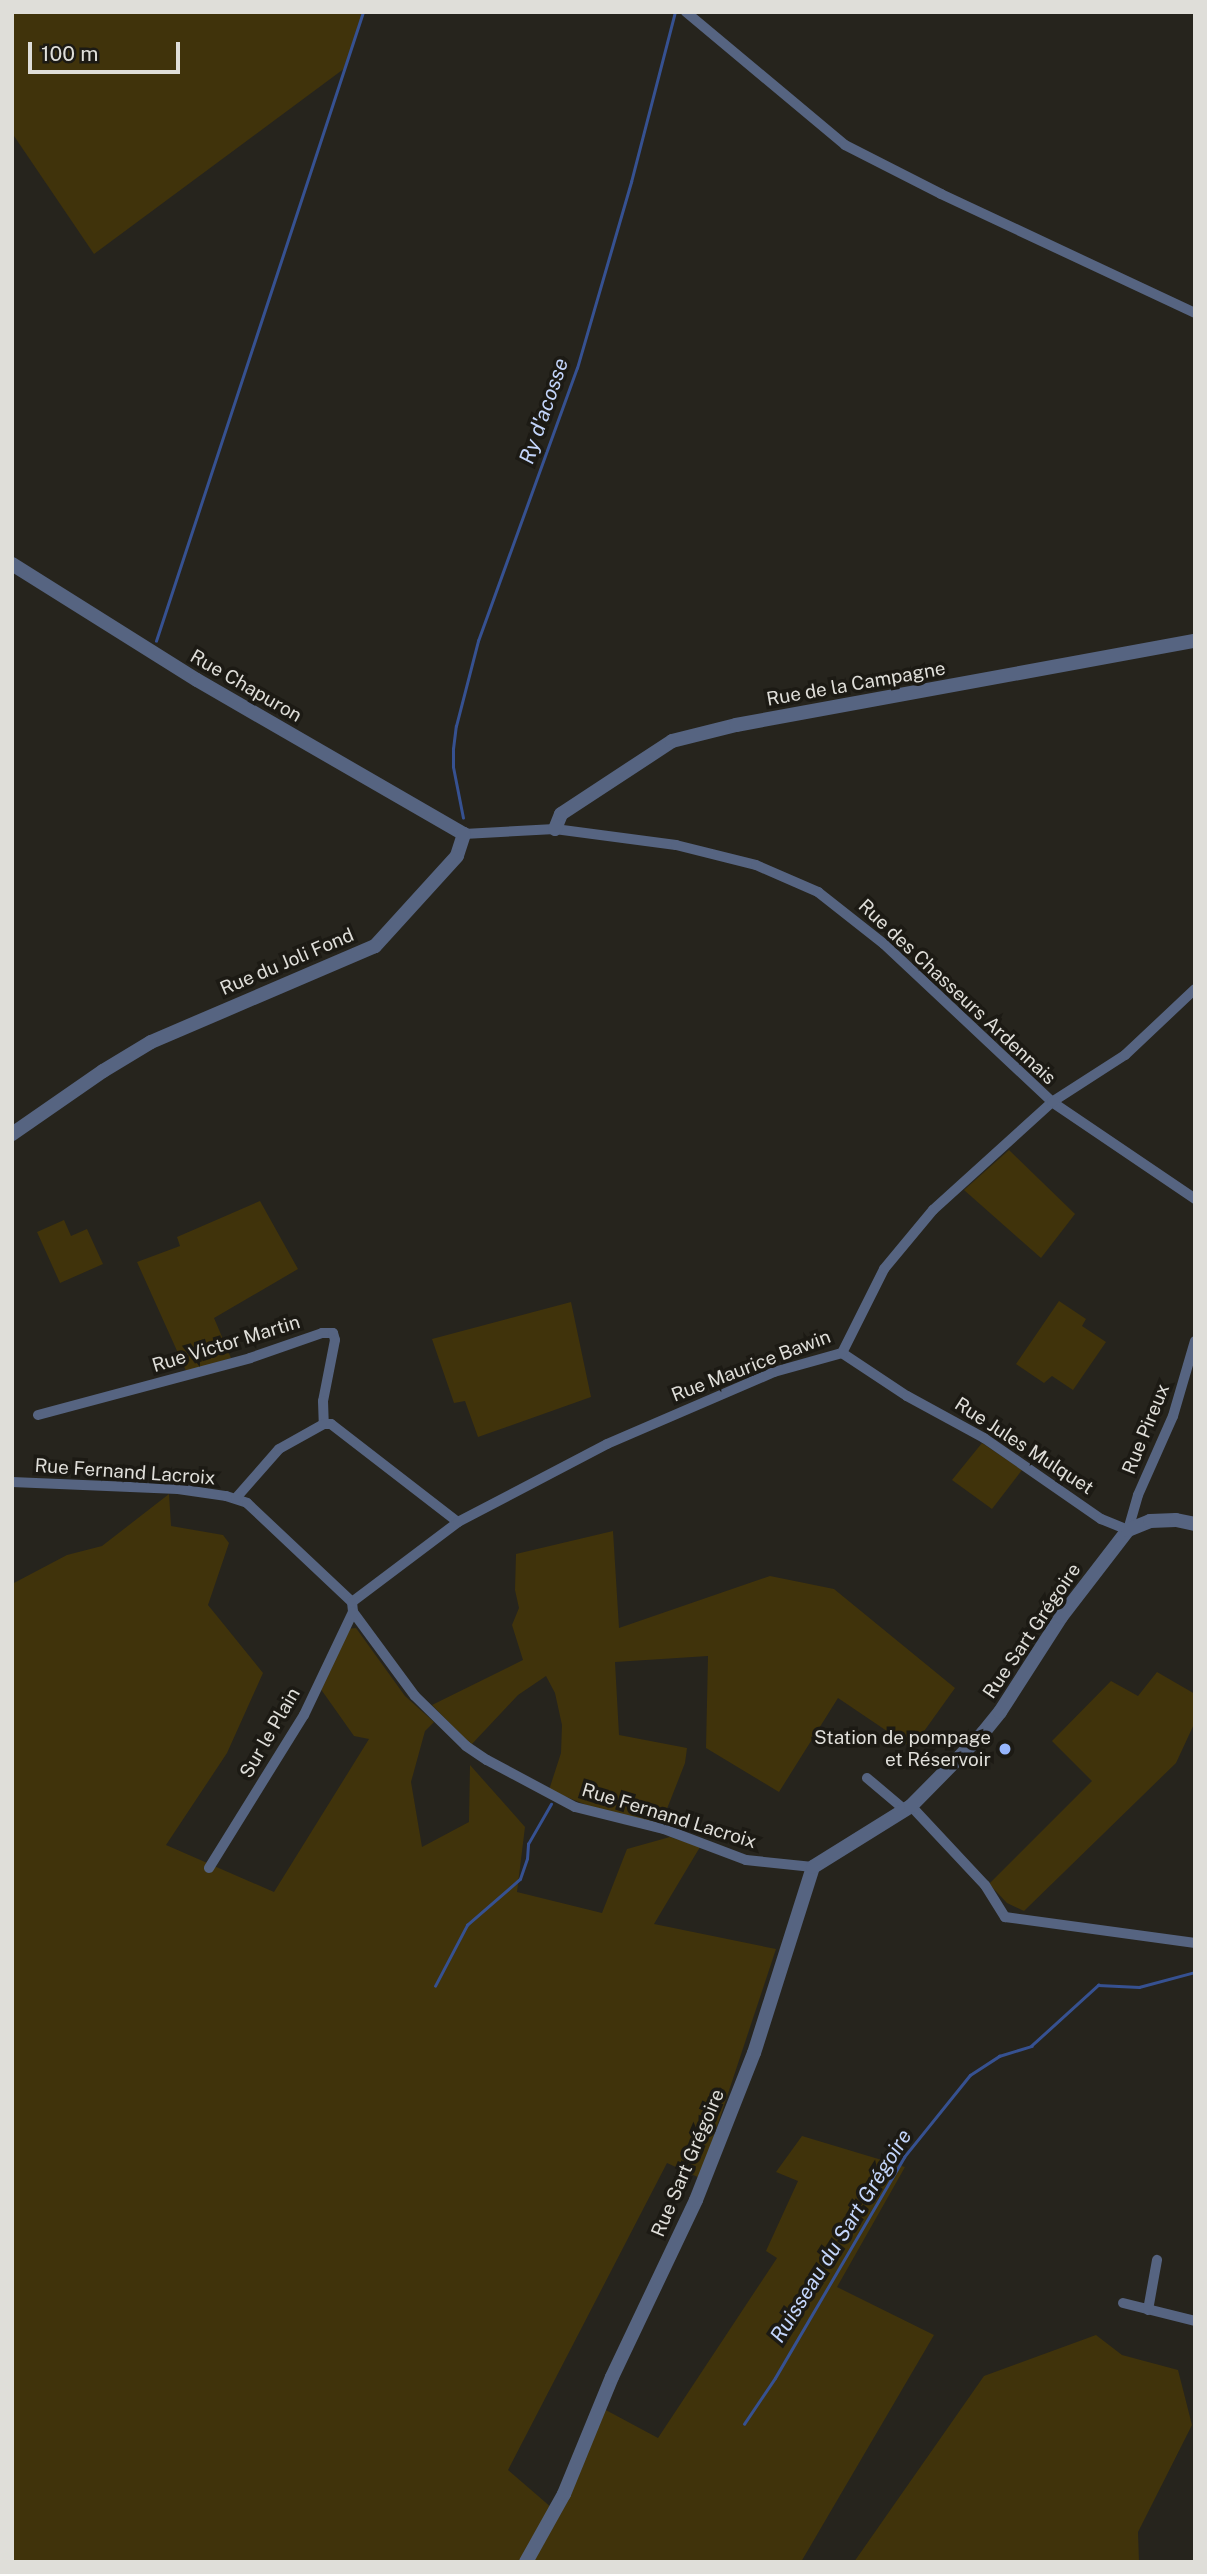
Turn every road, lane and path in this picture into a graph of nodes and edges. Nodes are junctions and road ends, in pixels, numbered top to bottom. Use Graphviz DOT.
graph roads {
  1 [pos="686,12"];
  2 [pos="1195,313"];
  3 [pos="12,564"];
  4 [pos="1195,641"];
  5 [pos="555,829"];
  6 [pos="464,834"];
  7 [pos="1195,989"];
  8 [pos="1052,1102"];
  9 [pos="12,1134"];
  10 [pos="1195,1199"];
  11 [pos="1195,1341"];
  12 [pos="842,1353"];
  13 [pos="38,1415"];
  14 [pos="324,1424"];
  15 [pos="12,1482"];
  16 [pos="236,1498"];
  17 [pos="458,1522"];
  18 [pos="1195,1524"];
  19 [pos="1128,1530"];
  20 [pos="353,1607"];
  21 [pos="867,1777"];
  22 [pos="908,1808"];
  23 [pos="813,1867"];
  24 [pos="209,1868"];
  25 [pos="1195,1943"];
  26 [pos="1157,2260"];
  27 [pos="1123,2303"];
  28 [pos="1148,2310"];
  29 [pos="1195,2320"];
  30 [pos="526,2562"];
  1 -- 2 [label="street"];
  3 -- 6 [label="street, Rue Chapuron"];
  4 -- 5 [label="street, Rue de la Campagne"];
  5 -- 6 [label="street"];
  5 -- 8 [label="street, Rue des Chasseurs Ardennais"];
  6 -- 9 [label="street, Rue du Joli Fond"];
  7 -- 8 [label="street, Rue Maurice Bawin"];
  8 -- 10 [label="street, Rue des Chasseurs Ardennais"];
  8 -- 12 [label="street, Rue Maurice Bawin"];
  11 -- 19 [label="street, Rue Pireux"];
  12 -- 17 [label="street, Rue Maurice Bawin"];
  12 -- 19 [label="street, Rue Jules Mulquet"];
  13 -- 14 [label="street, Rue Victor Martin"];
  14 -- 16 [label="street"];
  14 -- 17 [label="street"];
  15 -- 16 [label="street, Rue Fernand Lacroix"];
  16 -- 20 [label="street, Rue Fernand Lacroix"];
  17 -- 20 [label="street, Rue Maurice Bawin"];
  18 -- 19 [label="street"];
  19 -- 22 [label="street, Rue Sart Grégoire"];
  20 -- 23 [label="street, Rue Fernand Lacroix"];
  20 -- 24 [label="street, Sur le Plain"];
  21 -- 22 [label="street"];
  22 -- 23 [label="street, Rue Sart Grégoire"];
  22 -- 25 [label="street"];
  23 -- 30 [label="street, Rue Sart Grégoire"];
  26 -- 28 [label="street"];
  27 -- 28 [label="street"];
  28 -- 29 [label="street"];
}
